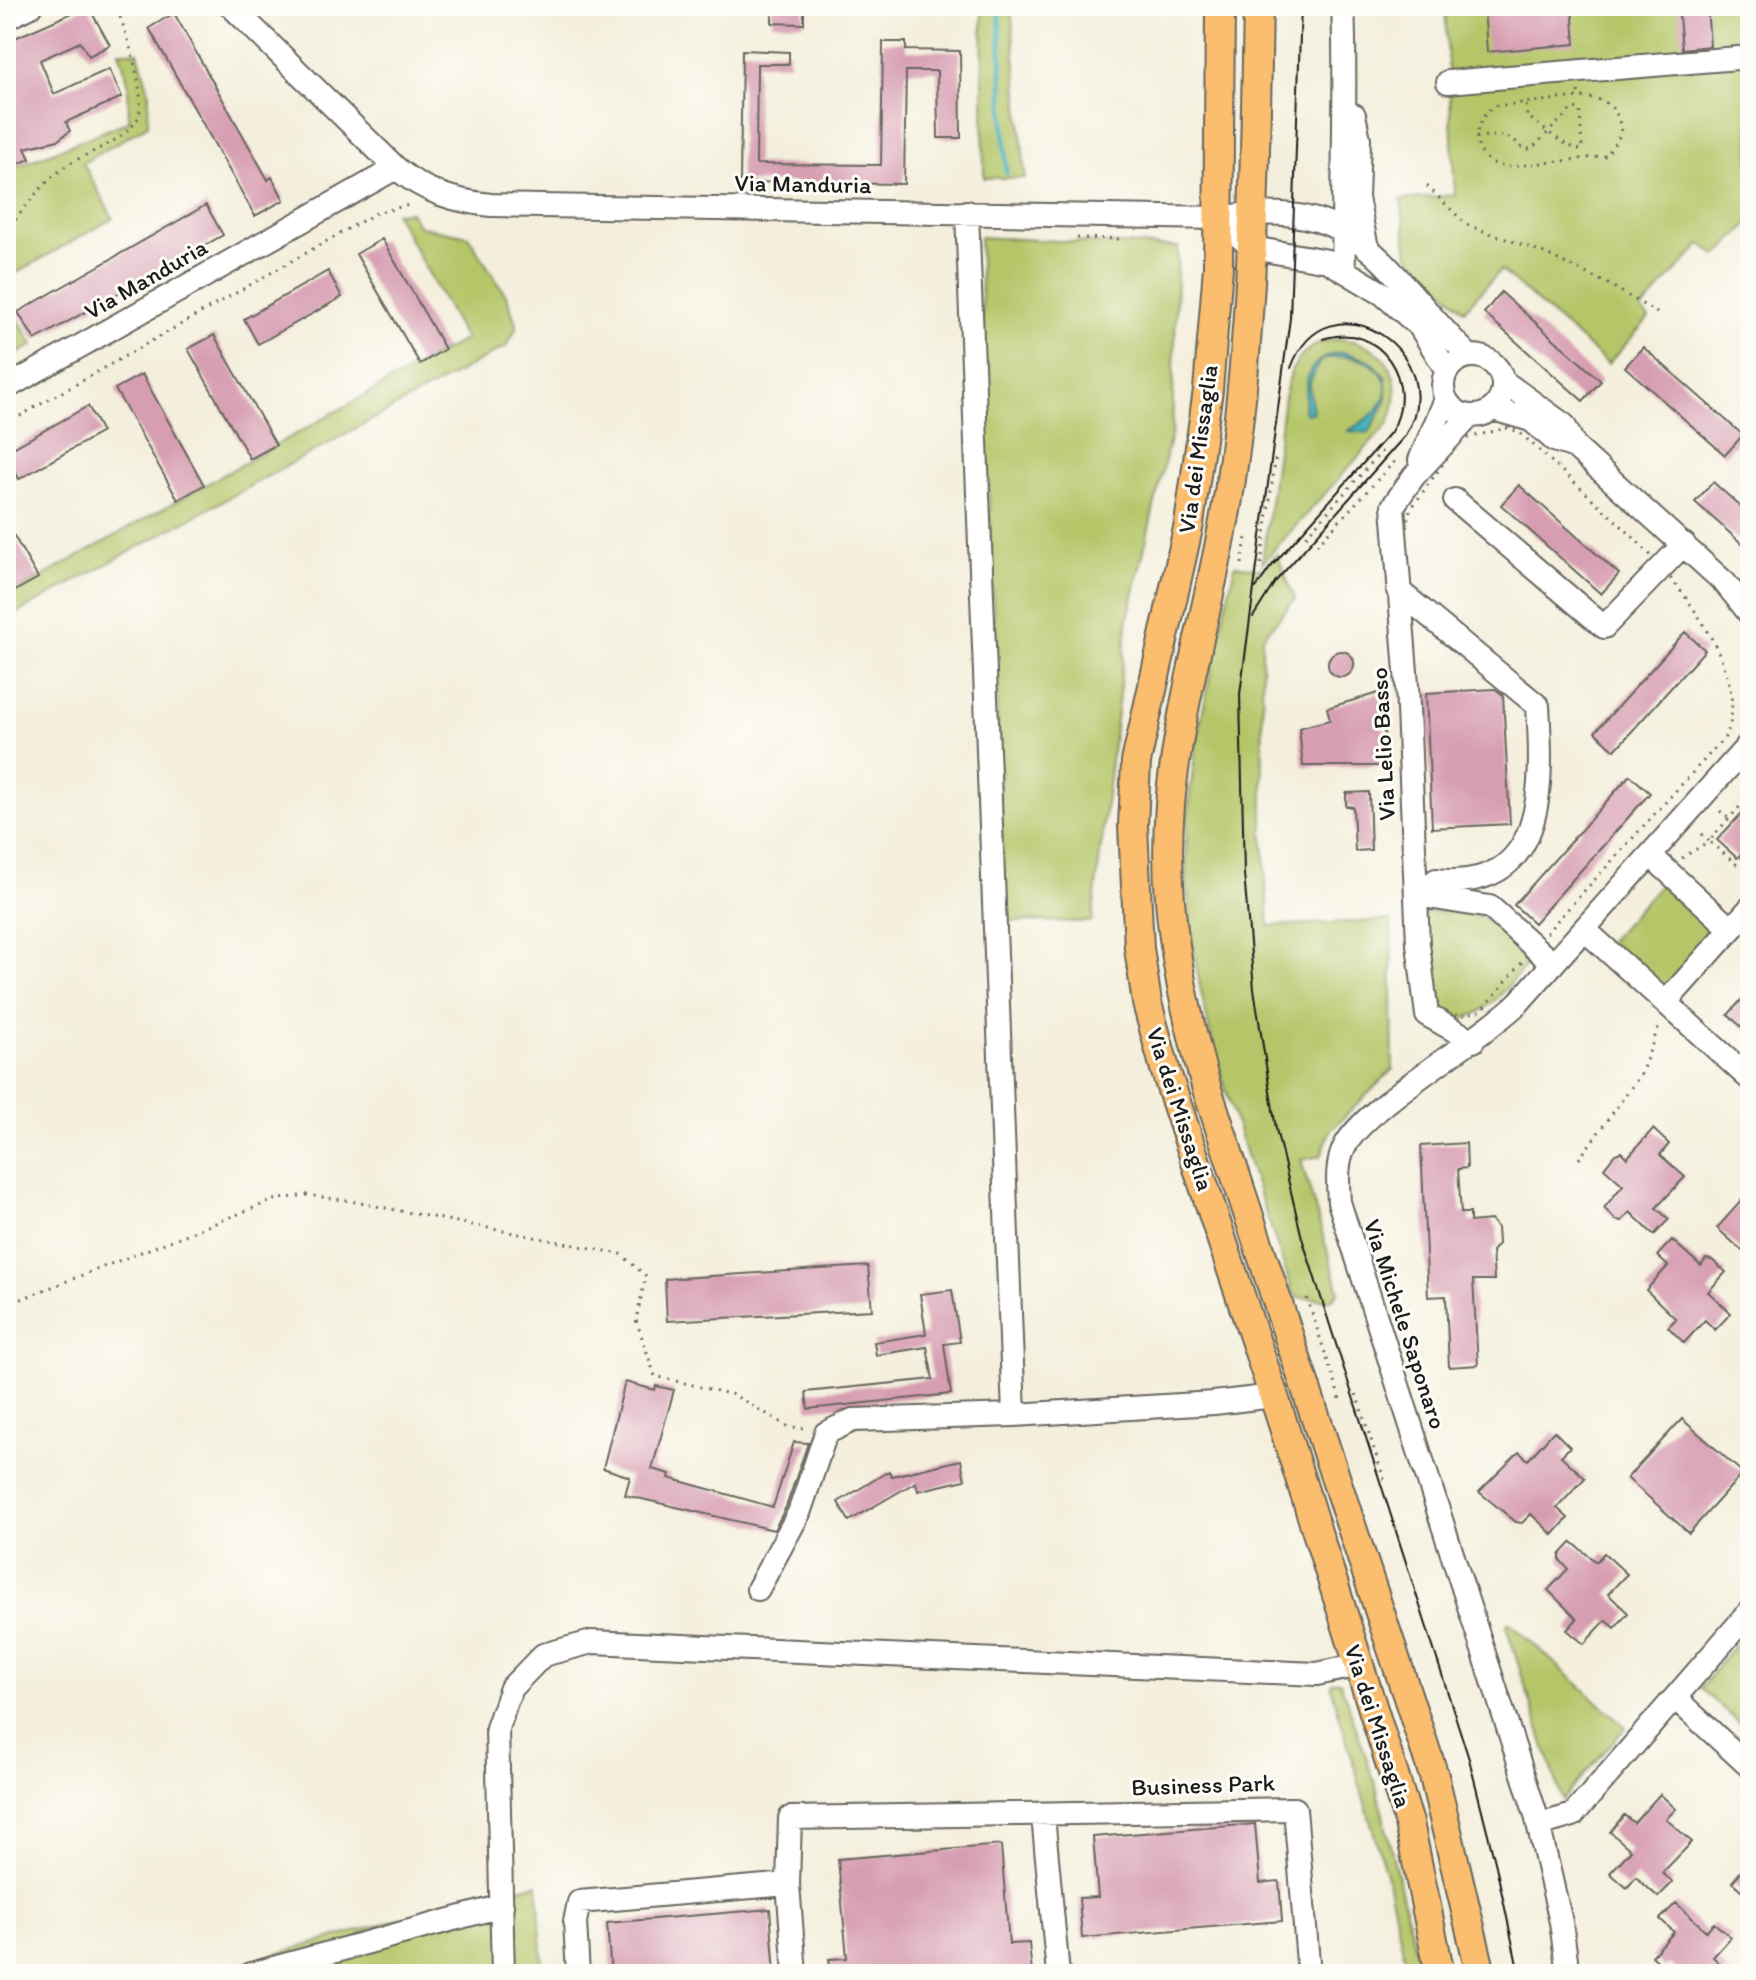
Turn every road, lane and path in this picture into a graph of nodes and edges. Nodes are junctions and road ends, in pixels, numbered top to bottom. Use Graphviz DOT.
graph roads {
  1 [pos="31,6"];
  2 [pos="115,6"];
  3 [pos="231,6"];
  4 [pos="1220,6"];
  5 [pos="1258,6"];
  6 [pos="1343,6"];
  7 [pos="6,18"];
  8 [pos="1750,57"];
  9 [pos="1577,71"];
  10 [pos="1448,82"];
  11 [pos="1347,84"];
  12 [pos="1579,97"];
  13 [pos="1526,101"];
  14 [pos="1549,132"];
  15 [pos="1475,137"];
  16 [pos="396,168"];
  17 [pos="1427,186"];
  18 [pos="390,209"];
  19 [pos="967,212"];
  20 [pos="1254,212"];
  21 [pos="1219,218"];
  22 [pos="1343,228"];
  23 [pos="6,233"];
  24 [pos="1077,238"];
  25 [pos="1122,239"];
  26 [pos="1252,248"];
  27 [pos="1367,248"];
  28 [pos="1344,269"];
  29 [pos="1662,316"];
  30 [pos="1469,356"];
  31 [pos="1447,371"];
  32 [pos="1503,381"];
  33 [pos="6,388"];
  34 [pos="1446,399"];
  35 [pos="1493,409"];
  36 [pos="1470,416"];
  37 [pos="6,424"];
  38 [pos="1575,447"];
  39 [pos="1383,450"];
  40 [pos="1541,452"];
  41 [pos="1276,454"];
  42 [pos="1395,461"];
  43 [pos="1414,476"];
  44 [pos="1569,478"];
  45 [pos="1455,500"];
  46 [pos="1306,536"];
  47 [pos="1684,544"];
  48 [pos="1317,545"];
  49 [pos="1261,564"];
  50 [pos="1398,590"];
  51 [pos="1750,614"];
  52 [pos="1750,743"];
  53 [pos="1750,795"];
  54 [pos="1720,811"];
  55 [pos="1729,819"];
  56 [pos="1701,833"];
  57 [pos="1709,841"];
  58 [pos="1750,849"];
  59 [pos="1650,855"];
  60 [pos="1677,859"];
  61 [pos="1416,895"];
  62 [pos="1750,908"];
  63 [pos="1731,929"];
  64 [pos="1585,930"];
  65 [pos="1553,964"];
  66 [pos="1665,1007"];
  67 [pos="1473,1041"];
  68 [pos="1750,1079"];
  69 [pos="1579,1159"];
  70 [pos="1307,1298"];
  71 [pos="6,1305"];
  72 [pos="1356,1394"];
  73 [pos="1274,1396"];
  74 [pos="1340,1399"];
  75 [pos="1014,1415"];
  76 [pos="826,1433"];
  77 [pos="1386,1485"];
  78 [pos="758,1589"];
  79 [pos="1750,1611"];
  80 [pos="1359,1665"];
  81 [pos="1676,1699"];
  82 [pos="1750,1767"];
  83 [pos="1043,1816"];
  84 [pos="1539,1825"];
  85 [pos="788,1884"];
  86 [pos="502,1906"];
  87 [pos="251,1974"];
  88 [pos="503,1974"];
  89 [pos="578,1974"];
  90 [pos="795,1974"];
  91 [pos="1058,1974"];
  92 [pos="1309,1974"];
  93 [pos="1440,1974"];
  94 [pos="1481,1974"];
  95 [pos="1568,1974"];
  1 -- 7 [label="street"];
  2 -- 23 [label="path"];
  3 -- 16 [label="street, Via Manduria"];
  4 -- 21 [label="main road, Via dei Missaglia"];
  5 -- 20 [label="main road, Via dei Missaglia"];
  6 -- 11 [label="street"];
  8 -- 9 [label="street"];
  9 -- 10 [label="street"];
  9 -- 12 [label="path"];
  11 -- 22 [label="street"];
  11 -- 27 [label="street"];
  12 -- 13 [label="path"];
  12 -- 15 [label="path"];
  13 -- 14 [label="path"];
  13 -- 15 [label="path"];
  14 -- 14 [label="path"];
  14 -- 15 [label="path"];
  16 -- 19 [label="street, Via Manduria"];
  16 -- 33 [label="street, Via Manduria"];
  17 -- 29 [label="path"];
  18 -- 37 [label="path"];
  19 -- 21 [label="street, Via Manduria"];
  19 -- 75 [label="street"];
  20 -- 21 [label="street"];
  20 -- 22 [label="street"];
  20 -- 26 [label="main road, Via dei Missaglia"];
  21 -- 26 [label="street"];
  21 -- 73 [label="main road, Via dei Missaglia"];
  22 -- 27 [label="street"];
  22 -- 28 [label="street"];
  24 -- 25 [label="path"];
  26 -- 28 [label="street"];
  26 -- 94 [label="main road, Via dei Missaglia"];
  27 -- 28 [label="street"];
  27 -- 30 [label="street"];
  28 -- 31 [label="street"];
  30 -- 31 [label="street"];
  30 -- 32 [label="street"];
  31 -- 34 [label="street"];
  32 -- 35 [label="street"];
  32 -- 38 [label="street"];
  34 -- 36 [label="street"];
  34 -- 43 [label="street, Via Lelio Basso"];
  35 -- 36 [label="street"];
  35 -- 38 [label="street"];
  36 -- 43 [label="street, Via Lelio Basso"];
  38 -- 47 [label="street"];
  39 -- 46 [label="path"];
  40 -- 44 [label="path"];
  41 -- 49 [label="path"];
  42 -- 48 [label="path"];
  43 -- 50 [label="street, Via Lelio Basso"];
  45 -- 47 [label="street"];
  47 -- 51 [label="street"];
  50 -- 61 [label="street, Via Lelio Basso"];
  50 -- 61 [label="street"];
  52 -- 59 [label="street, Via Michele Saponaro"];
  53 -- 55 [label="path"];
  54 -- 55 [label="path"];
  55 -- 57 [label="path"];
  56 -- 57 [label="path"];
  57 -- 58 [label="path"];
  57 -- 60 [label="path"];
  59 -- 63 [label="street"];
  59 -- 64 [label="street, Via Michele Saponaro"];
  61 -- 65 [label="street"];
  61 -- 67 [label="street, Via Lelio Basso"];
  62 -- 63 [label="street"];
  63 -- 66 [label="street"];
  64 -- 65 [label="street, Via Michele Saponaro"];
  64 -- 66 [label="street"];
  65 -- 67 [label="street, Via Michele Saponaro"];
  66 -- 68 [label="street"];
  66 -- 69 [label="path"];
  67 -- 84 [label="street, Via Michele Saponaro"];
  70 -- 74 [label="path"];
  71 -- 76 [label="path"];
  72 -- 77 [label="path"];
  73 -- 75 [label="street"];
  73 -- 80 [label="main road, Via dei Missaglia"];
  75 -- 76 [label="street"];
  76 -- 78 [label="street"];
  79 -- 81 [label="street"];
  80 -- 86 [label="street"];
  80 -- 93 [label="main road, Via dei Missaglia"];
  81 -- 82 [label="street"];
  81 -- 84 [label="street"];
  83 -- 85 [label="street, Business Park"];
  83 -- 91 [label="street"];
  83 -- 92 [label="street, Business Park"];
  84 -- 95 [label="street, Via Michele Saponaro"];
  85 -- 89 [label="street"];
  85 -- 90 [label="street, Business Park"];
  86 -- 87 [label="street"];
  86 -- 88 [label="street"];
}
